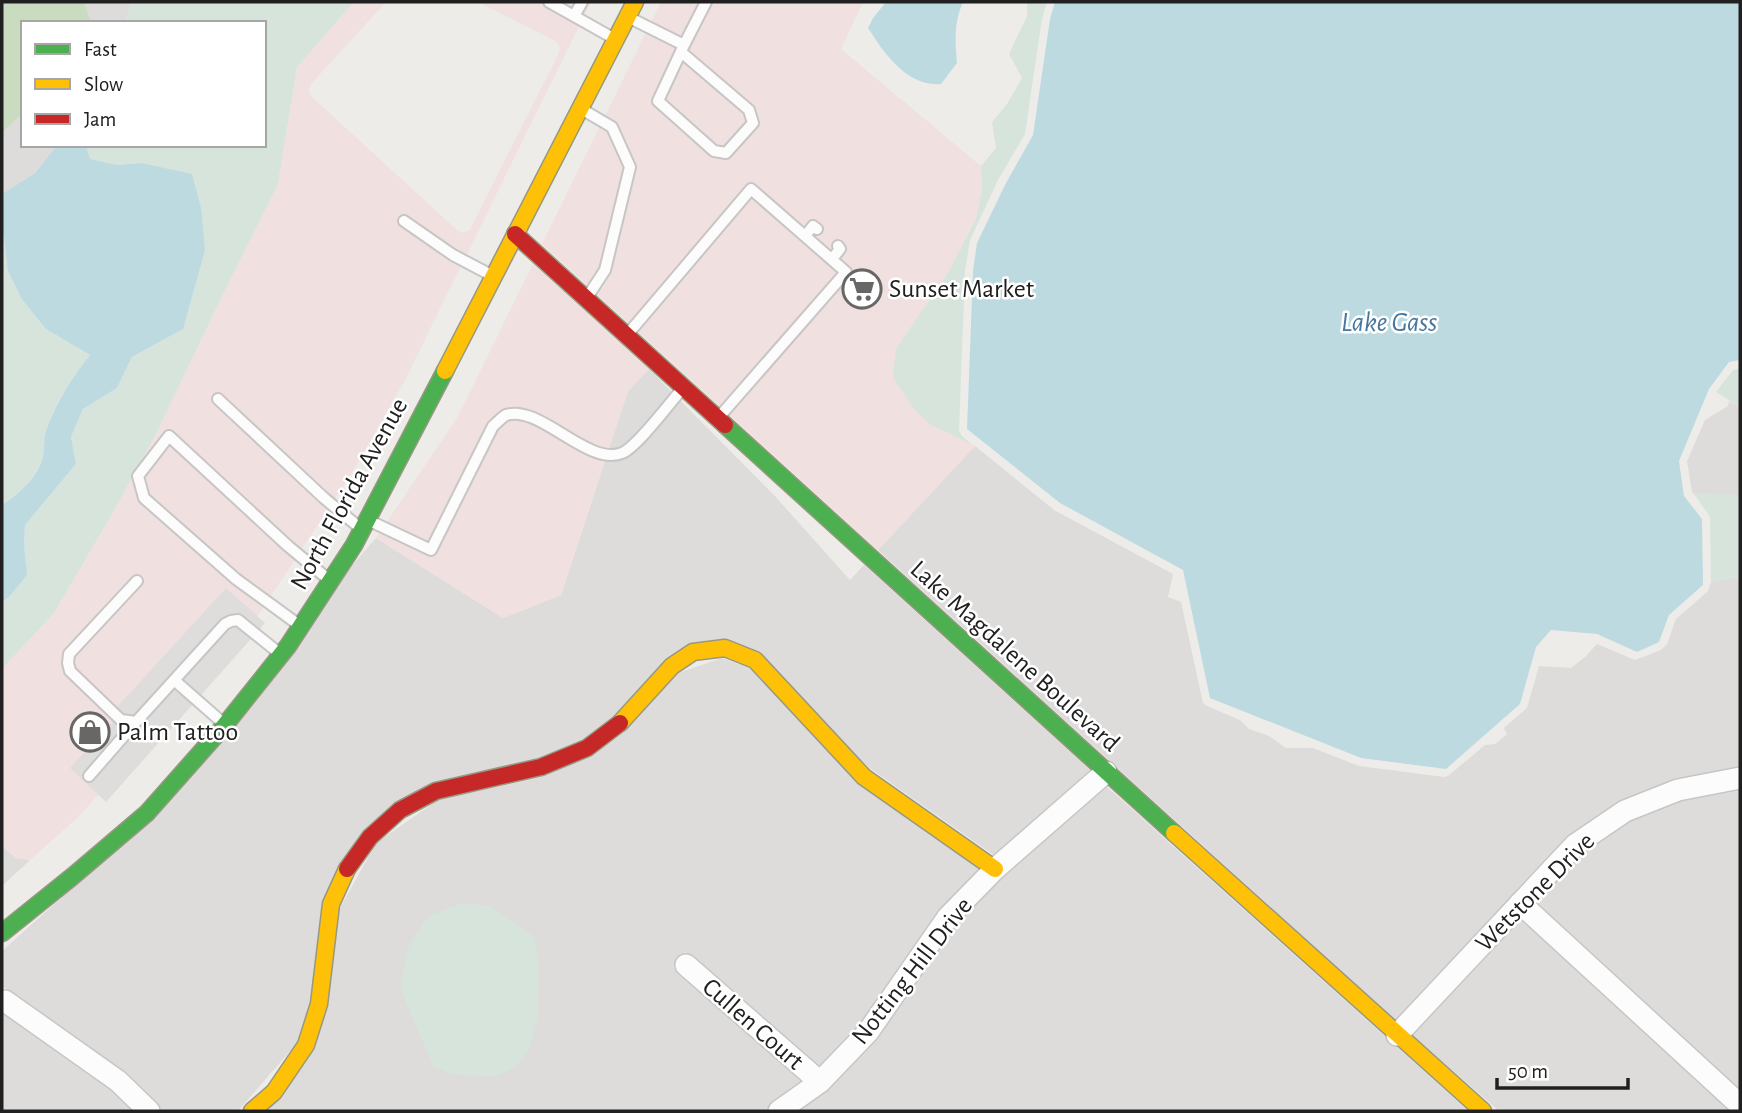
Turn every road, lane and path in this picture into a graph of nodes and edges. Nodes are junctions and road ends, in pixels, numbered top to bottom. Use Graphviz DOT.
graph roads {
  1 [pos="549,2"];
  2 [pos="582,2"];
  3 [pos="706,2"];
  4 [pos="631,9"];
  5 [pos="574,16"];
  6 [pos="616,40"];
  7 [pos="683,48"];
  8 [pos="581,109"];
  9 [pos="404,221"];
  10 [pos="817,229"];
  11 [pos="516,234"];
  12 [pos="805,236"];
  13 [pos="838,246"];
  14 [pos="832,259"];
  15 [pos="493,276"];
  16 [pos="587,298"];
  17 [pos="627,335"];
  18 [pos="684,387"];
  19 [pos="218,399"];
  20 [pos="718,418"];
  21 [pos="365,525"];
  22 [pos="136,581"];
  23 [pos="330,582"];
  24 [pos="301,626"];
  25 [pos="281,655"];
  26 [pos="174,680"];
  27 [pos="136,722"];
  28 [pos="225,725"];
  29 [pos="1106,772"];
  30 [pos="89,776"];
  31 [pos="1740,778"];
  32 [pos="995,869"];
  33 [pos="1520,903"];
  34 [pos="2,933"];
  35 [pos="686,965"];
  36 [pos="5,1001"];
  37 [pos="1397,1035"];
  38 [pos="820,1083"];
  39 [pos="1740,1105"];
  40 [pos="149,1111"];
  41 [pos="252,1111"];
  42 [pos="779,1111"];
  43 [pos="1483,1111"];
  1 -- 5 [label="lane"];
  2 -- 5 [label="lane"];
  3 -- 7 [label="lane"];
  4 -- 6 [label="street, North Florida Avenue"];
  4 -- 7 [label="lane"];
  5 -- 6 [label="lane"];
  6 -- 8 [label="street, North Florida Avenue"];
  7 -- 7 [label="lane"];
  8 -- 11 [label="street, North Florida Avenue"];
  8 -- 16 [label="lane"];
  9 -- 15 [label="lane"];
  10 -- 12 [label="lane"];
  11 -- 15 [label="street, North Florida Avenue"];
  11 -- 16 [label="street, Lake Magdalene Boulevard"];
  12 -- 14 [label="lane"];
  12 -- 17 [label="lane"];
  13 -- 14 [label="lane"];
  14 -- 20 [label="lane"];
  15 -- 21 [label="street, North Florida Avenue"];
  16 -- 17 [label="street, Lake Magdalene Boulevard"];
  17 -- 18 [label="street, Lake Magdalene Boulevard"];
  18 -- 20 [label="street, Lake Magdalene Boulevard"];
  18 -- 21 [label="lane"];
  19 -- 21 [label="lane"];
  20 -- 29 [label="street, Lake Magdalene Boulevard"];
  21 -- 23 [label="street, North Florida Avenue"];
  22 -- 27 [label="lane"];
  23 -- 24 [label="street, North Florida Avenue"];
  23 -- 24 [label="lane"];
  24 -- 25 [label="street, North Florida Avenue"];
  25 -- 26 [label="lane"];
  25 -- 28 [label="street, North Florida Avenue"];
  26 -- 27 [label="lane"];
  26 -- 28 [label="lane"];
  27 -- 30 [label="lane"];
  28 -- 34 [label="street, North Florida Avenue"];
  29 -- 32 [label="street, Notting Hill Drive"];
  29 -- 37 [label="street, Lake Magdalene Boulevard"];
  31 -- 33 [label="street, Wetstone Drive"];
  32 -- 38 [label="street, Notting Hill Drive"];
  32 -- 41 [label="street"];
  33 -- 37 [label="street, Wetstone Drive"];
  33 -- 39 [label="street"];
  35 -- 38 [label="street, Cullen Court"];
  36 -- 40 [label="street"];
  37 -- 43 [label="street, Lake Magdalene Boulevard"];
  38 -- 42 [label="street, Notting Hill Drive"];
}
